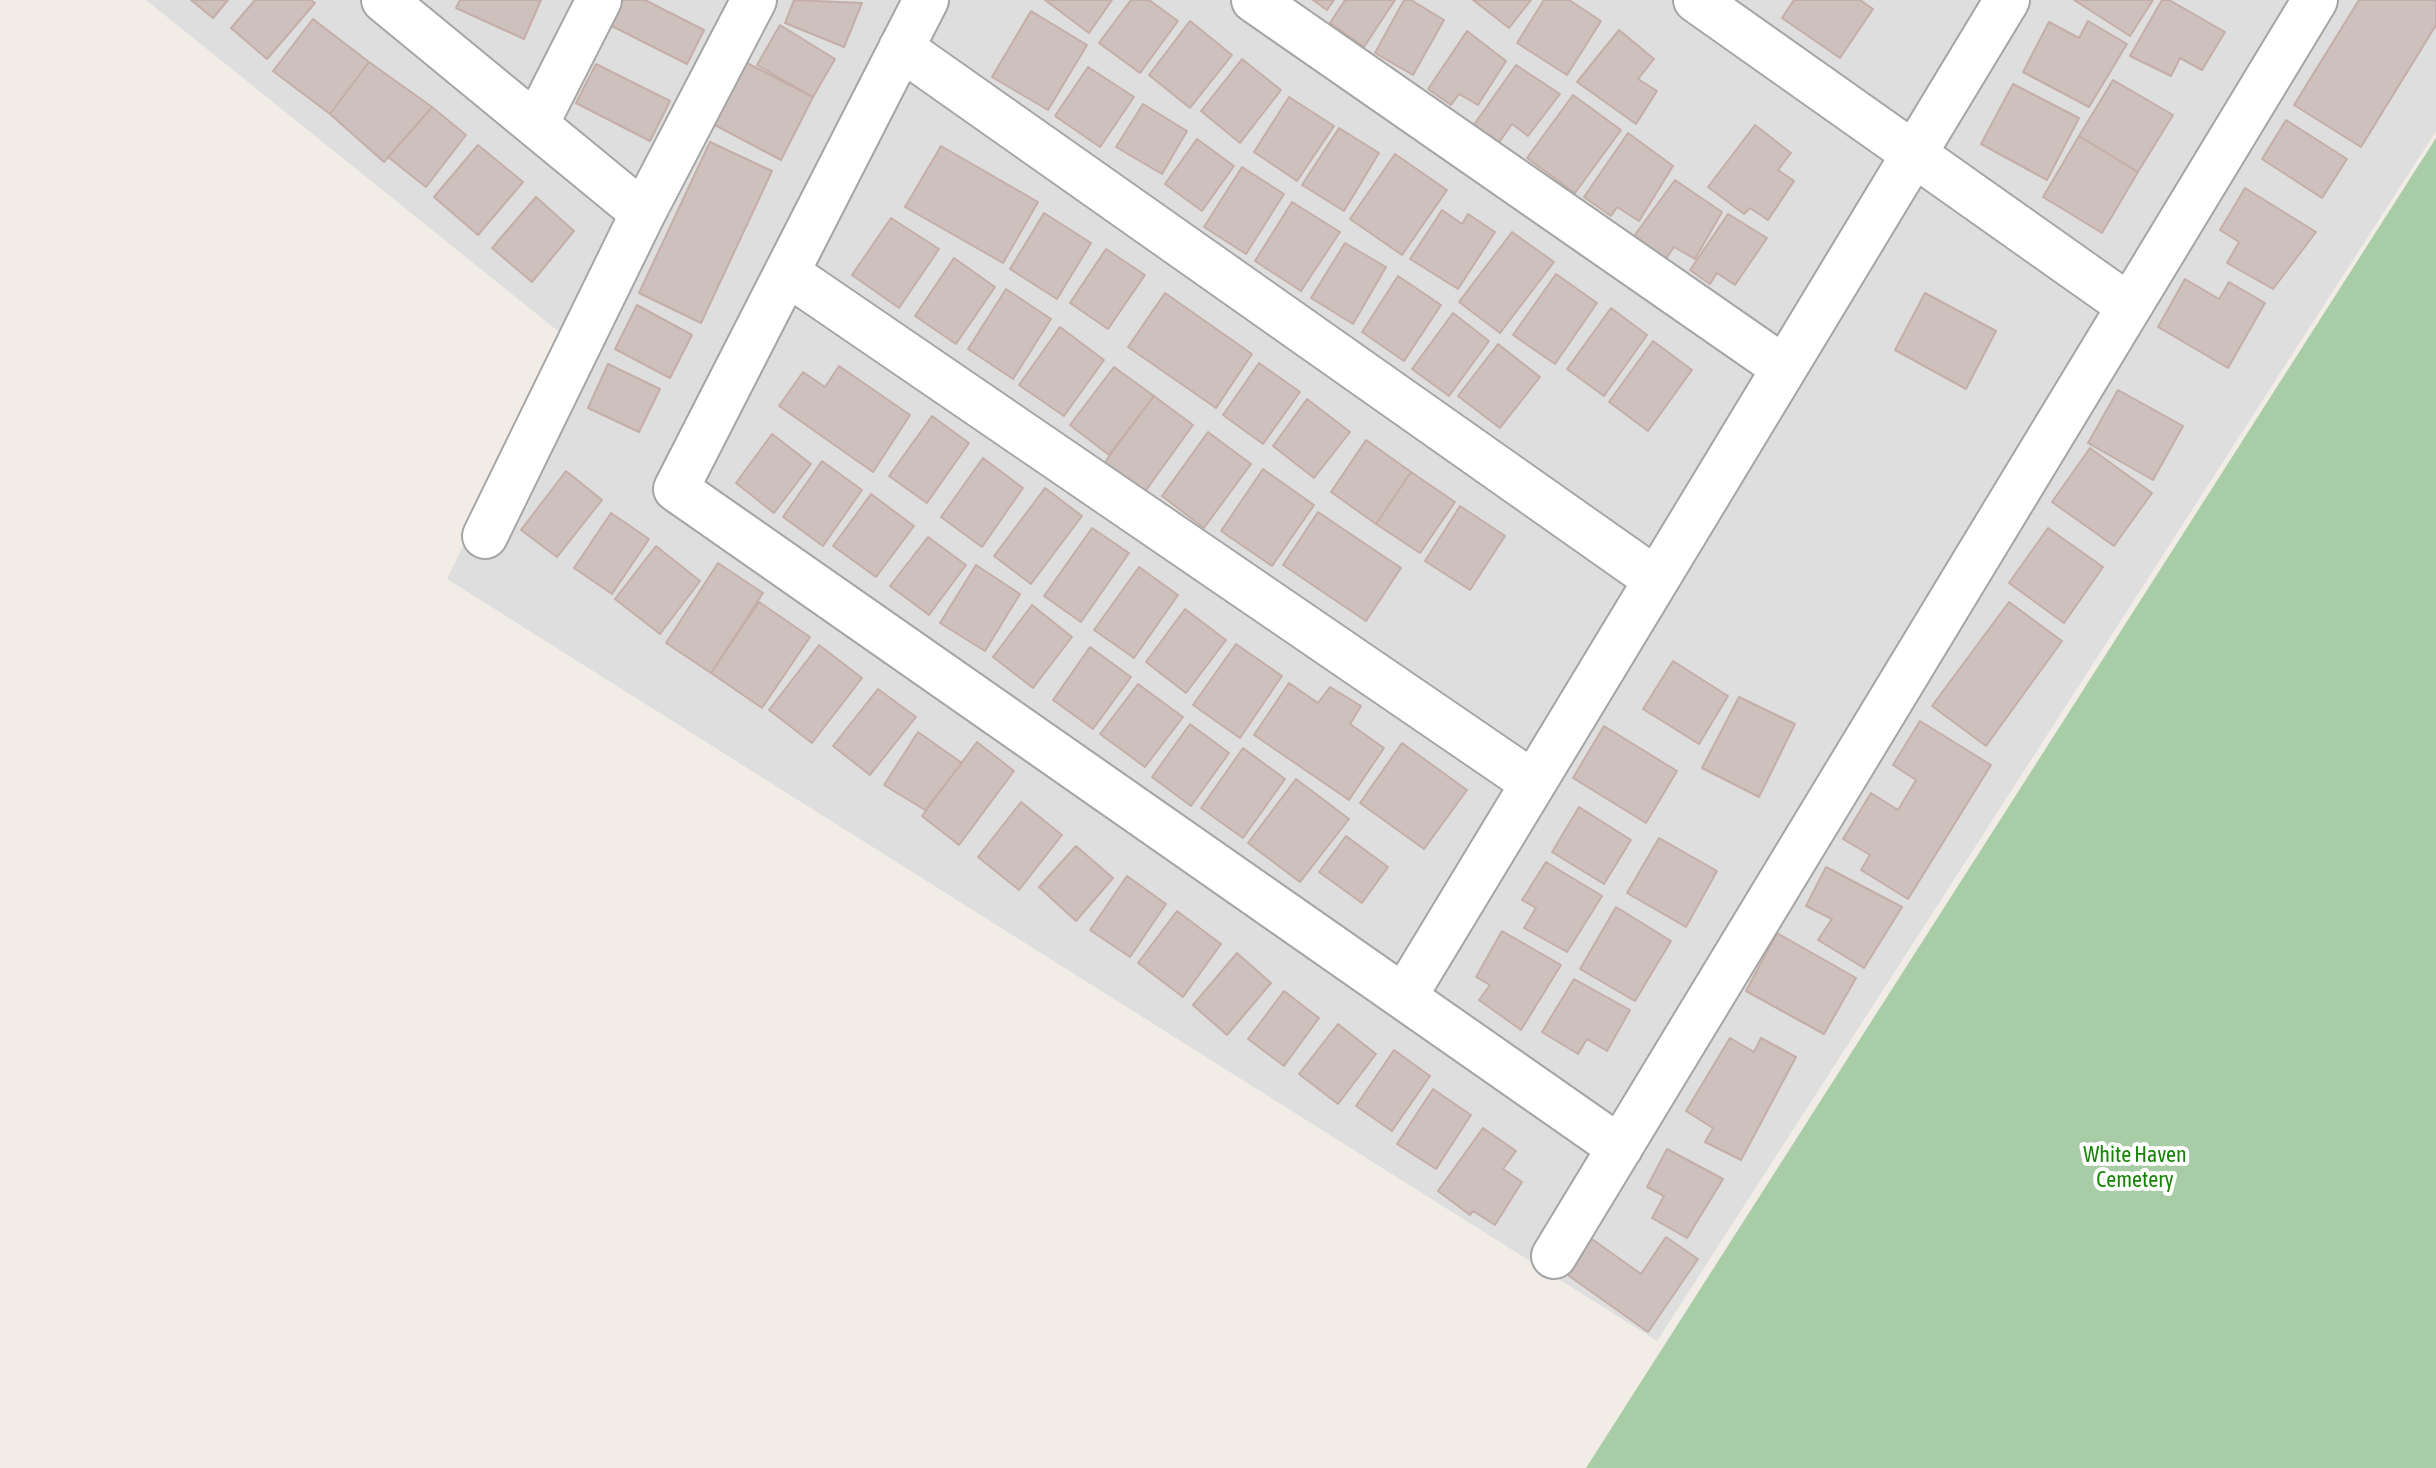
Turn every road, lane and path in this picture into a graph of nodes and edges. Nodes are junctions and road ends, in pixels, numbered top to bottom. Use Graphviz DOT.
graph roads {
  1 [pos="384,0"];
  2 [pos="599,0"];
  3 [pos="754,0"];
  4 [pos="926,0"];
  5 [pos="1254,0"];
  6 [pos="1696,0"];
  7 [pos="2007,0"];
  8 [pos="2315,0"];
  9 [pos="901,48"];
  10 [pos="536,124"];
  11 [pos="1912,153"];
  12 [pos="643,213"];
  13 [pos="787,273"];
  14 [pos="2129,306"];
  15 [pos="1784,368"];
  16 [pos="485,536"];
  17 [pos="1655,579"];
  18 [pos="1533,783"];
  19 [pos="1404,997"];
  20 [pos="1620,1148"];
  21 [pos="1554,1256"];
  1 -- 10 [label="street"];
  2 -- 10 [label="street"];
  3 -- 12 [label="street"];
  4 -- 9 [label="street"];
  5 -- 15 [label="street"];
  6 -- 11 [label="street"];
  7 -- 11 [label="street"];
  8 -- 14 [label="street"];
  9 -- 13 [label="street"];
  9 -- 17 [label="street"];
  10 -- 12 [label="street"];
  11 -- 14 [label="street"];
  11 -- 15 [label="street"];
  12 -- 16 [label="street"];
  13 -- 18 [label="street"];
  13 -- 19 [label="street"];
  14 -- 20 [label="street"];
  15 -- 17 [label="street"];
  17 -- 18 [label="street"];
  18 -- 19 [label="street"];
  19 -- 20 [label="street"];
  20 -- 21 [label="street"];
}
